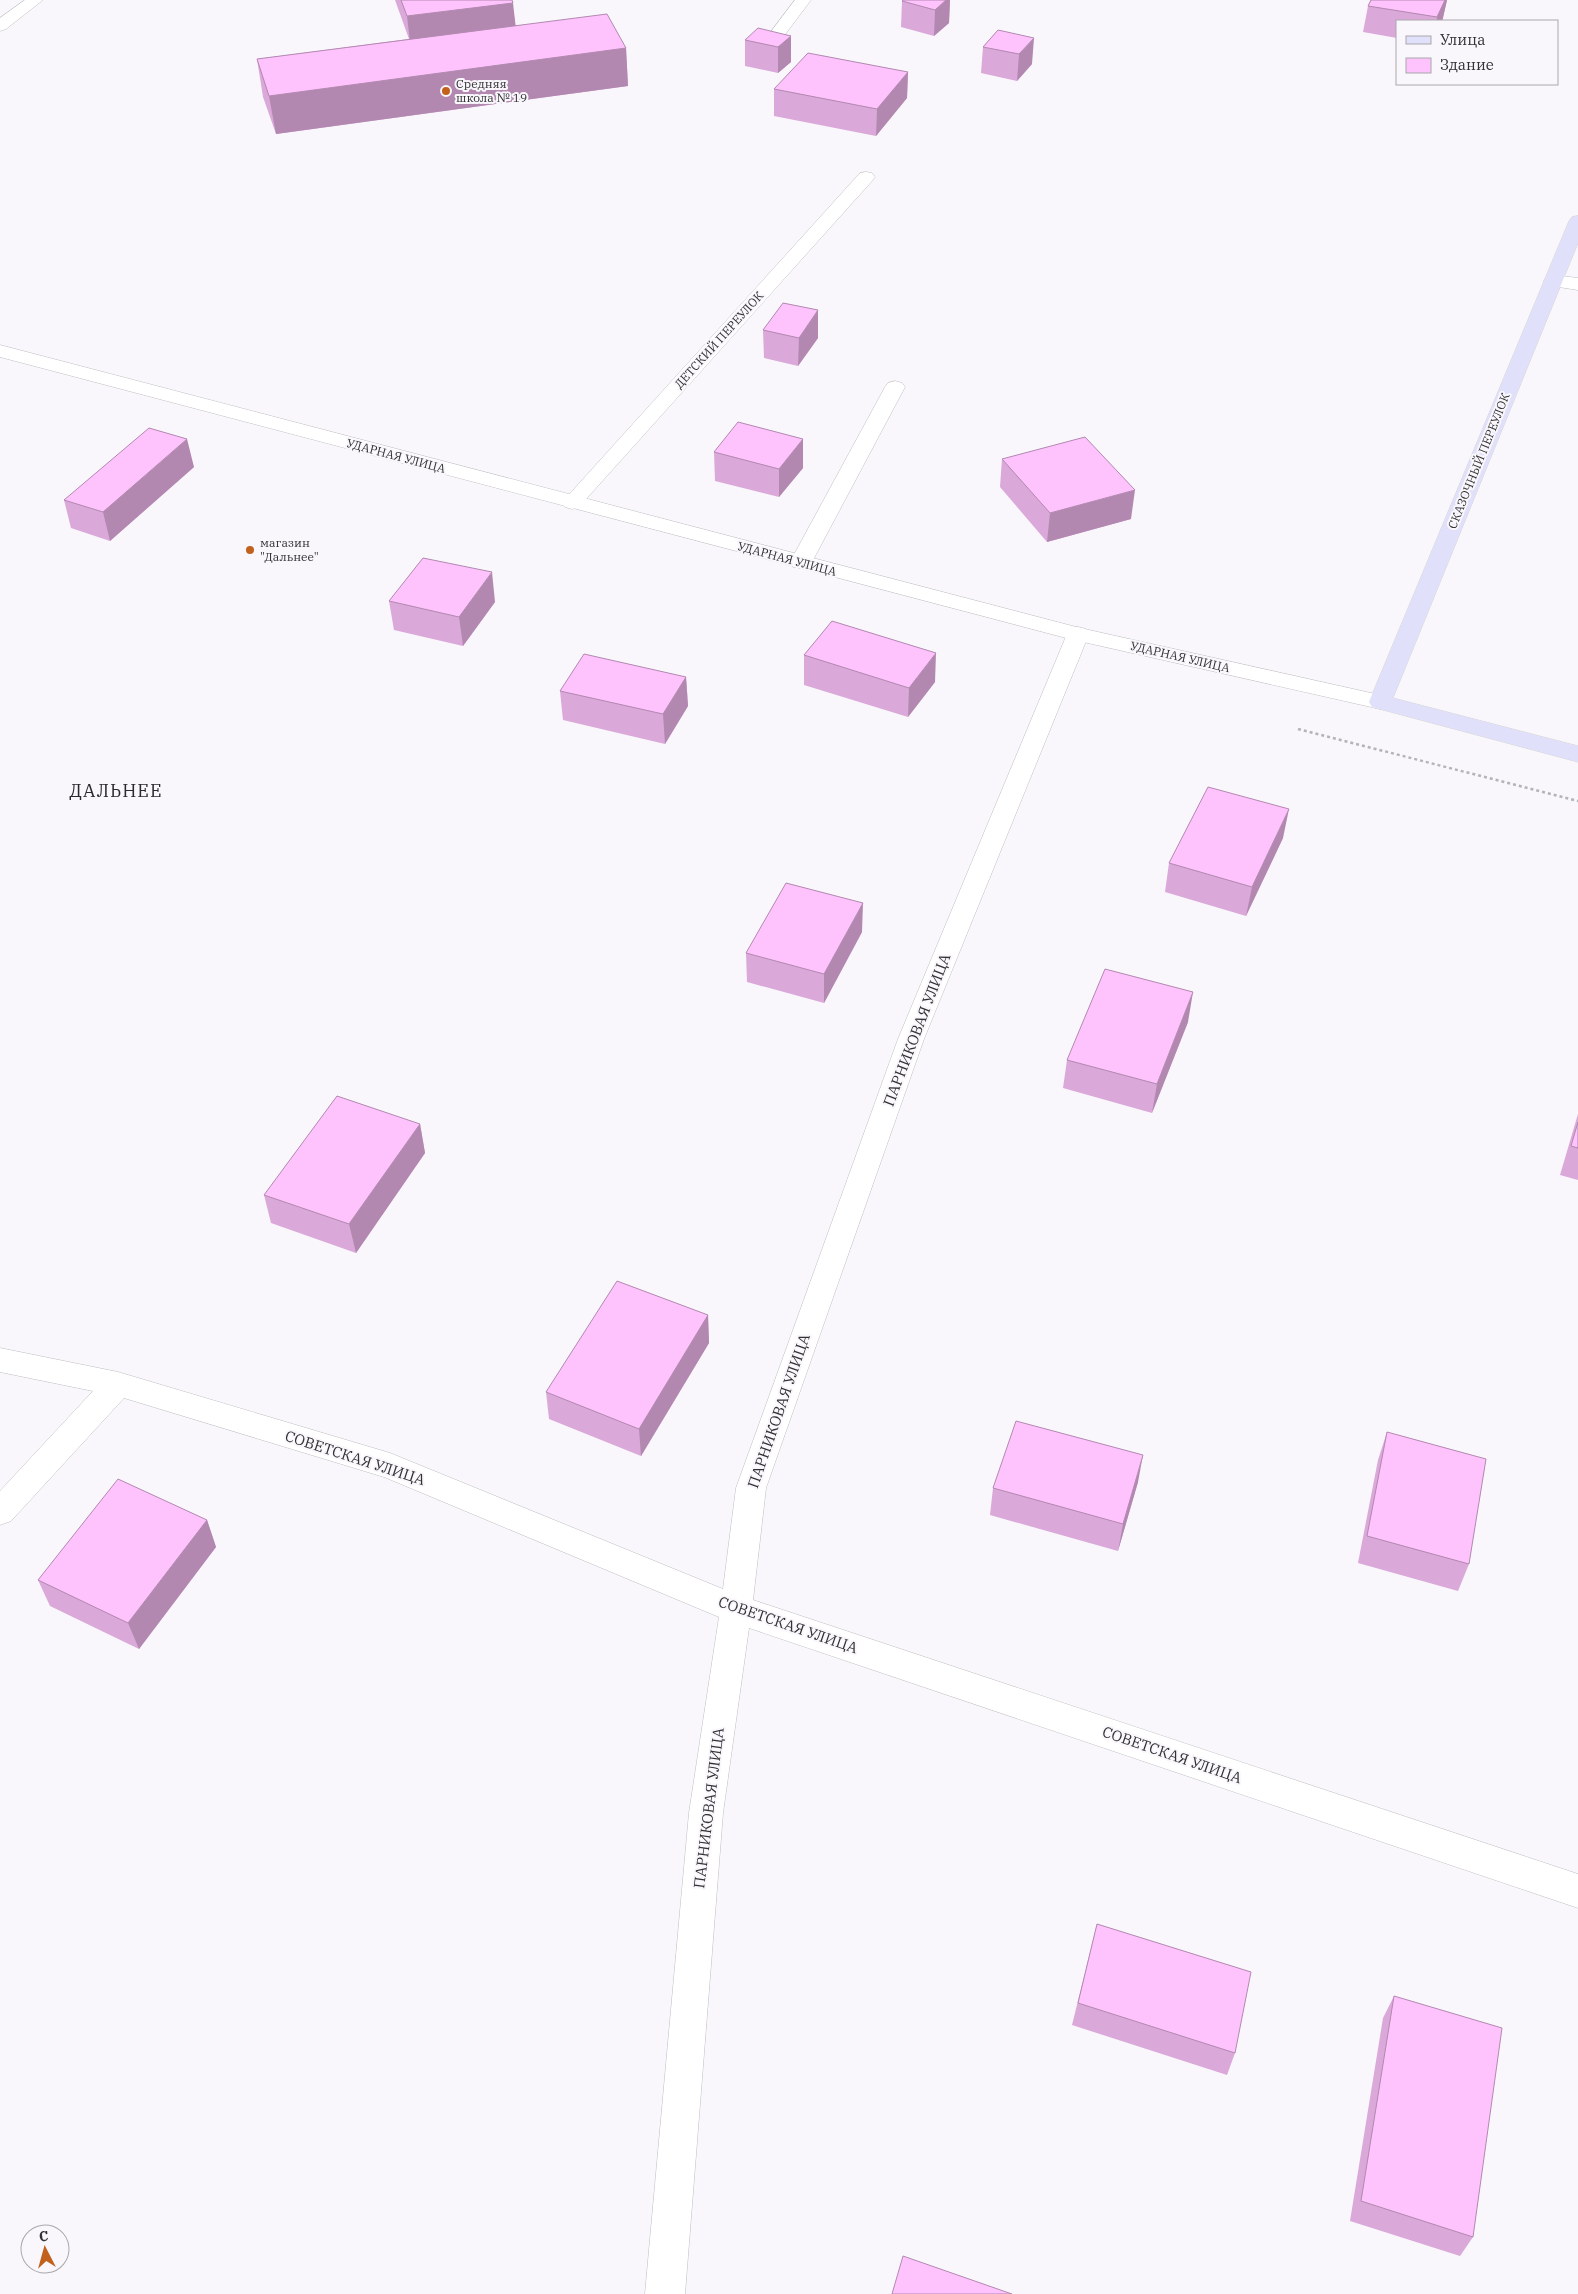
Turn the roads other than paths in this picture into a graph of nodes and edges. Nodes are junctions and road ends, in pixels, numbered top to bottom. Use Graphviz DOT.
graph roads {
  1 [pos="35,0"];
  2 [pos="803,0"];
  3 [pos="0,26"];
  4 [pos="772,41"];
  5 [pos="866,177"];
  6 [pos="1578,221"];
  7 [pos="1553,281"];
  8 [pos="1578,284"];
  9 [pos="0,351"];
  10 [pos="894,387"];
  11 [pos="572,503"];
  12 [pos="802,562"];
  13 [pos="1078,634"];
  14 [pos="1380,702"];
  15 [pos="1578,754"];
  16 [pos="0,1360"];
  17 [pos="118,1384"];
  18 [pos="0,1512"];
  19 [pos="736,1609"];
  20 [pos="1578,1891"];
  21 [pos="665,2294"];
  1 -- 3 [label="street"];
  2 -- 4 [label="street"];
  5 -- 11 [label="street, ДЕТСКИЙ ПЕРЕУЛОК"];
  6 -- 7 [label="main road, СКАЗОЧНЫЙ ПЕРЕУЛОК"];
  7 -- 8 [label="street"];
  7 -- 14 [label="main road, СКАЗОЧНЫЙ ПЕРЕУЛОК"];
  9 -- 11 [label="street, УДАРНАЯ УЛИЦА"];
  10 -- 12 [label="street"];
  11 -- 12 [label="street, УДАРНАЯ УЛИЦА"];
  12 -- 13 [label="street, УДАРНАЯ УЛИЦА"];
  13 -- 14 [label="street, УДАРНАЯ УЛИЦА"];
  13 -- 19 [label="street, ПАРНИКОВАЯ УЛИЦА"];
  14 -- 15 [label="main road, УДАРНАЯ УЛИЦА"];
  16 -- 17 [label="street, СОВЕТСКАЯ УЛИЦА"];
  17 -- 18 [label="street"];
  17 -- 19 [label="street, СОВЕТСКАЯ УЛИЦА"];
  19 -- 20 [label="street, СОВЕТСКАЯ УЛИЦА"];
  19 -- 21 [label="street, ПАРНИКОВАЯ УЛИЦА"];
}
